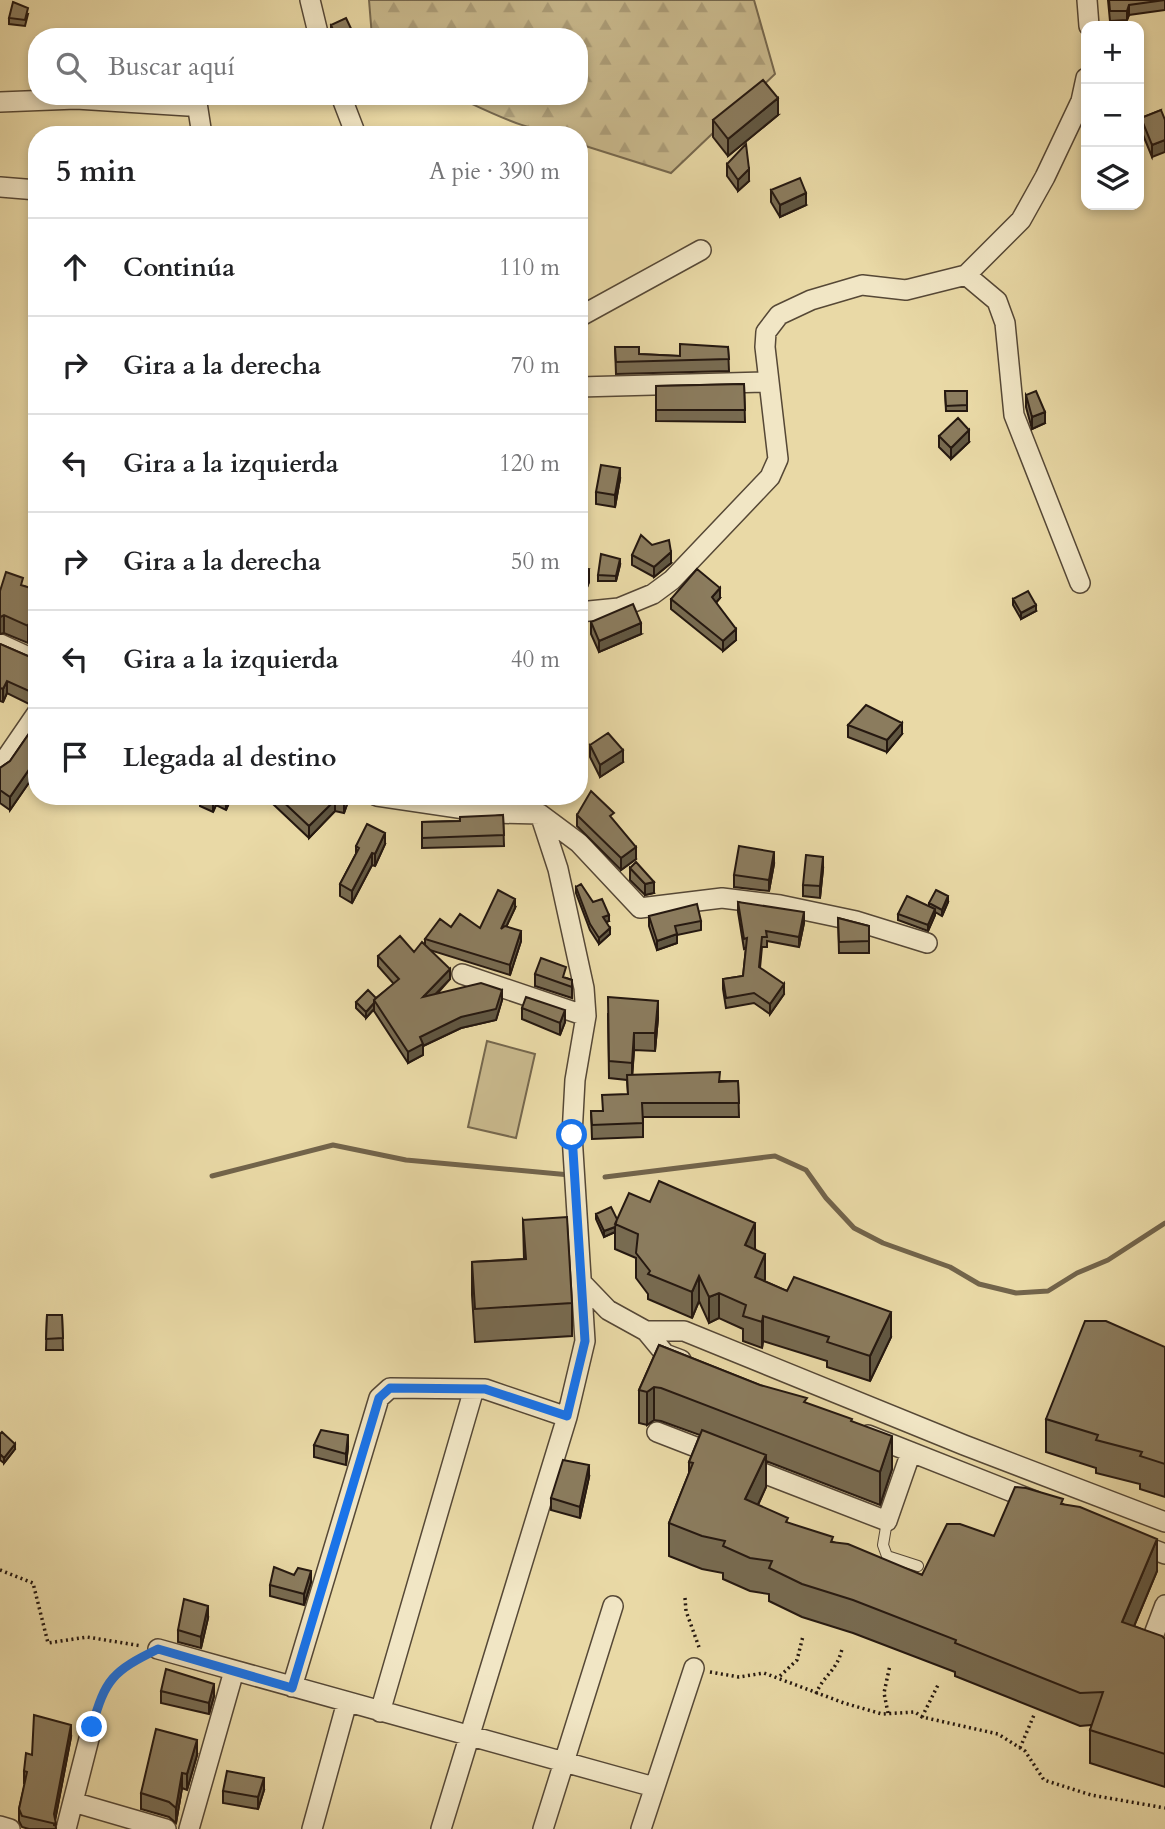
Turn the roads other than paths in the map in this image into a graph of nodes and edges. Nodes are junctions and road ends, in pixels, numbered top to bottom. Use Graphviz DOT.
graph roads {
  1 [pos="310,0"];
  2 [pos="1087,0"];
  3 [pos="1089,21"];
  4 [pos="317,28"];
  5 [pos="1085,84"];
  6 [pos="28,101"];
  7 [pos="0,102"];
  8 [pos="160,105"];
  9 [pos="178,105"];
  10 [pos="199,105"];
  11 [pos="344,105"];
  12 [pos="201,126"];
  13 [pos="353,126"];
  14 [pos="0,187"];
  15 [pos="28,189"];
  16 [pos="701,250"];
  17 [pos="966,275"];
  18 [pos="588,312"];
  19 [pos="768,382"];
  20 [pos="588,387"];
  21 [pos="1080,583"];
  22 [pos="588,611"];
  23 [pos="0,643"];
  24 [pos="28,657"];
  25 [pos="28,726"];
  26 [pos="0,767"];
  27 [pos="438,805"];
  28 [pos="540,814"];
  29 [pos="927,943"];
  30 [pos="461,974"];
  31 [pos="586,1016"];
  32 [pos="584,1285"];
  33 [pos="646,1331"];
  34 [pos="704,1370"];
  35 [pos="474,1390"];
  36 [pos="567,1416"];
  37 [pos="846,1426"];
  38 [pos="657,1432"];
  39 [pos="964,1445"];
  40 [pos="911,1452"];
  41 [pos="954,1467"];
  42 [pos="1053,1508"];
  43 [pos="887,1521"];
  44 [pos="1165,1522"];
  45 [pos="1115,1534"];
  46 [pos="1165,1554"];
  47 [pos="918,1566"];
  48 [pos="1165,1605"];
  49 [pos="613,1606"];
  50 [pos="1151,1642"];
  51 [pos="158,1649"];
  52 [pos="694,1668"];
  53 [pos="234,1671"];
  54 [pos="292,1688"];
  55 [pos="346,1702"];
  56 [pos="380,1712"];
  57 [pos="92,1727"];
  58 [pos="471,1737"];
  59 [pos="563,1762"];
  60 [pos="654,1787"];
  61 [pos="73,1802"];
  62 [pos="0,1826"];
  63 [pos="10,1829"];
  64 [pos="66,1829"];
  65 [pos="166,1829"];
  66 [pos="189,1829"];
  67 [pos="312,1829"];
  68 [pos="441,1829"];
  69 [pos="543,1829"];
  70 [pos="641,1829"];
  1 -- 4 [label="street"];
  2 -- 3 [label="street"];
  5 -- 17 [label="street"];
  6 -- 7 [label="street"];
  8 -- 9 [label="street"];
  10 -- 12 [label="street"];
  11 -- 13 [label="street"];
  14 -- 15 [label="street"];
  16 -- 18 [label="street"];
  17 -- 19 [label="street"];
  17 -- 21 [label="street"];
  19 -- 20 [label="street"];
  19 -- 22 [label="street"];
  23 -- 24 [label="street"];
  25 -- 26 [label="street"];
  27 -- 28 [label="street"];
  28 -- 29 [label="street"];
  28 -- 31 [label="street"];
  30 -- 31 [label="street"];
  31 -- 32 [label="street"];
  32 -- 33 [label="street"];
  32 -- 36 [label="street"];
  33 -- 34 [label="street"];
  33 -- 39 [label="street"];
  35 -- 36 [label="street"];
  35 -- 54 [label="street"];
  35 -- 56 [label="street"];
  36 -- 58 [label="street"];
  37 -- 40 [label="street"];
  38 -- 43 [label="street"];
  39 -- 41 [label="street"];
  39 -- 44 [label="street"];
  40 -- 41 [label="street"];
  40 -- 43 [label="street"];
  41 -- 42 [label="street"];
  43 -- 47 [label="lane"];
  45 -- 46 [label="street"];
  48 -- 50 [label="street"];
  49 -- 59 [label="street"];
  51 -- 53 [label="street"];
  52 -- 60 [label="street"];
  53 -- 54 [label="street"];
  53 -- 66 [label="street"];
  54 -- 55 [label="street"];
  55 -- 56 [label="street"];
  55 -- 67 [label="street"];
  56 -- 58 [label="street"];
  57 -- 61 [label="street"];
  58 -- 59 [label="street"];
  58 -- 68 [label="street"];
  59 -- 60 [label="street"];
  59 -- 69 [label="street"];
  60 -- 70 [label="street"];
  61 -- 64 [label="street"];
  61 -- 65 [label="street"];
  62 -- 63 [label="street"];
}
